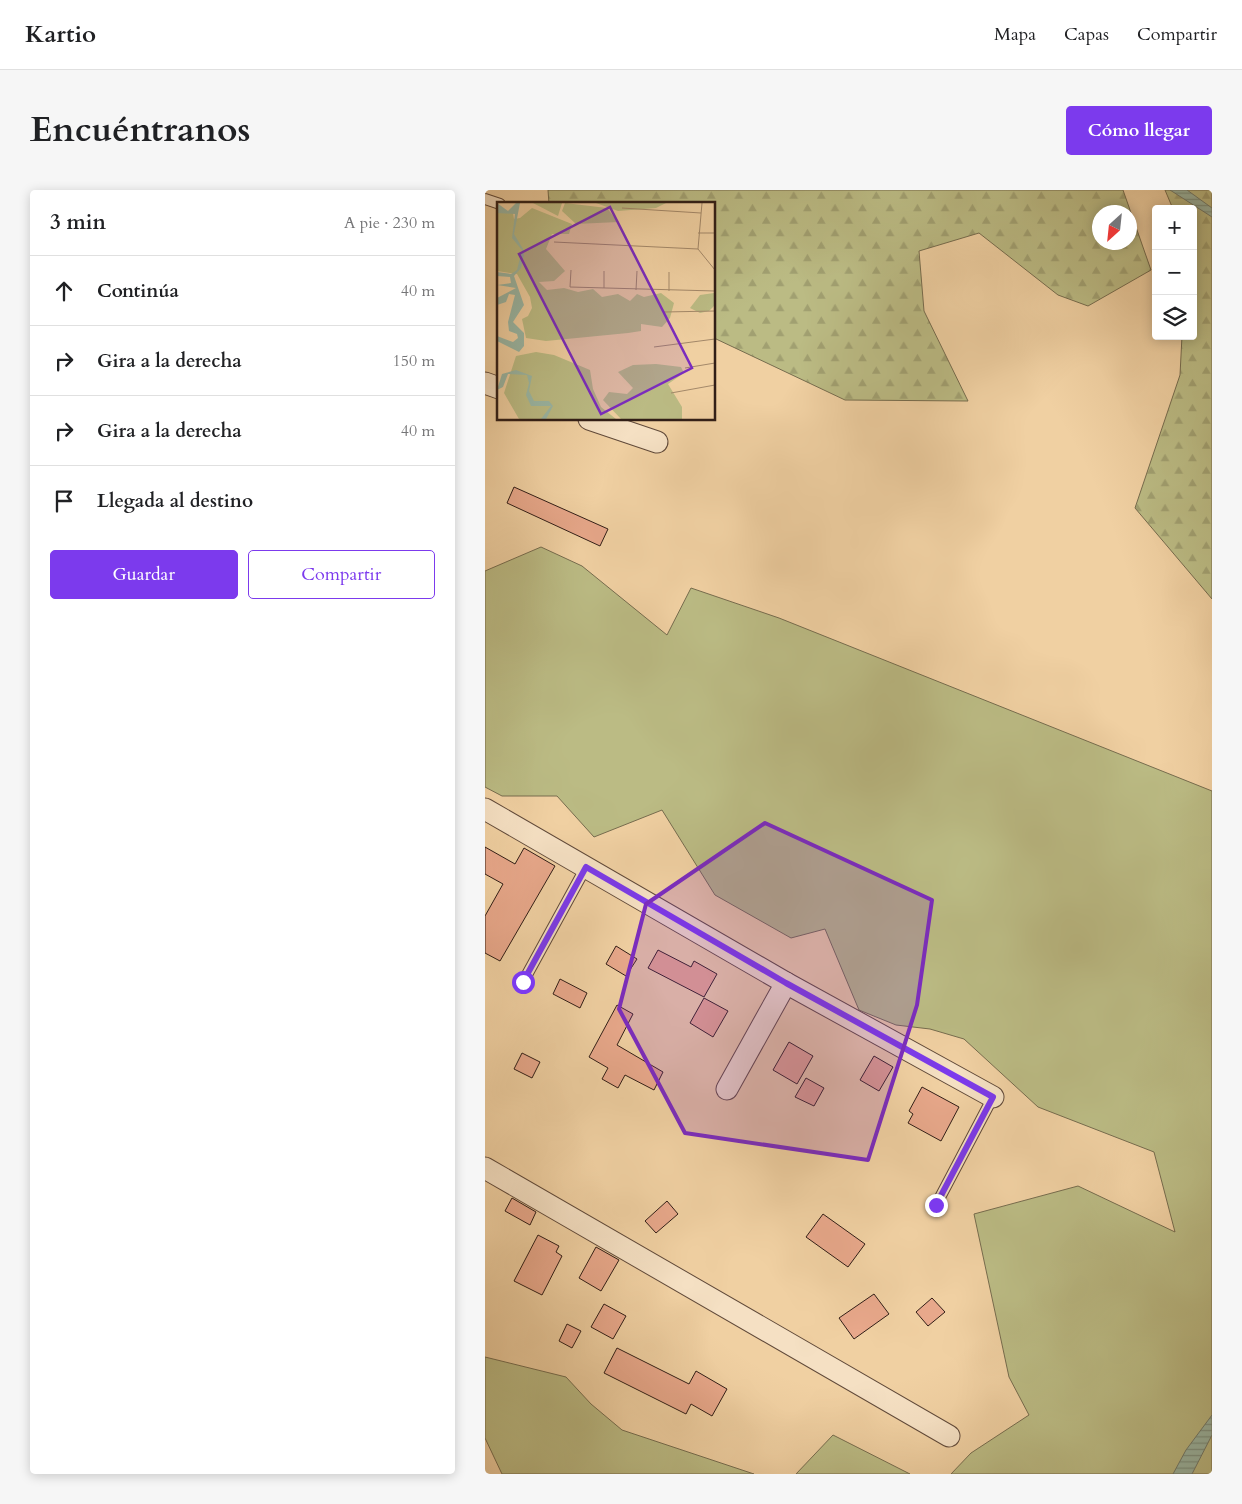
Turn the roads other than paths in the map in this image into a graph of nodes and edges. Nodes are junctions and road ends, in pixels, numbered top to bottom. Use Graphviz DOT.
graph roads {
  1 [pos="485,199"];
  2 [pos="497,203"];
  3 [pos="485,383"];
  4 [pos="497,387"];
  5 [pos="592,420"];
  6 [pos="657,442"];
  7 [pos="485,809"];
  8 [pos="586,867"];
  9 [pos="523,982"];
  10 [pos="786,983"];
  11 [pos="727,1089"];
  12 [pos="993,1097"];
  13 [pos="485,1168"];
  14 [pos="936,1205"];
  15 [pos="949,1436"];
  1 -- 2 [label="lane"];
  3 -- 4 [label="street"];
  5 -- 6 [label="street"];
  7 -- 8 [label="street"];
  8 -- 9 [label="lane"];
  8 -- 10 [label="street"];
  10 -- 11 [label="street"];
  10 -- 12 [label="street"];
  12 -- 14 [label="lane"];
  13 -- 15 [label="street"];
}
